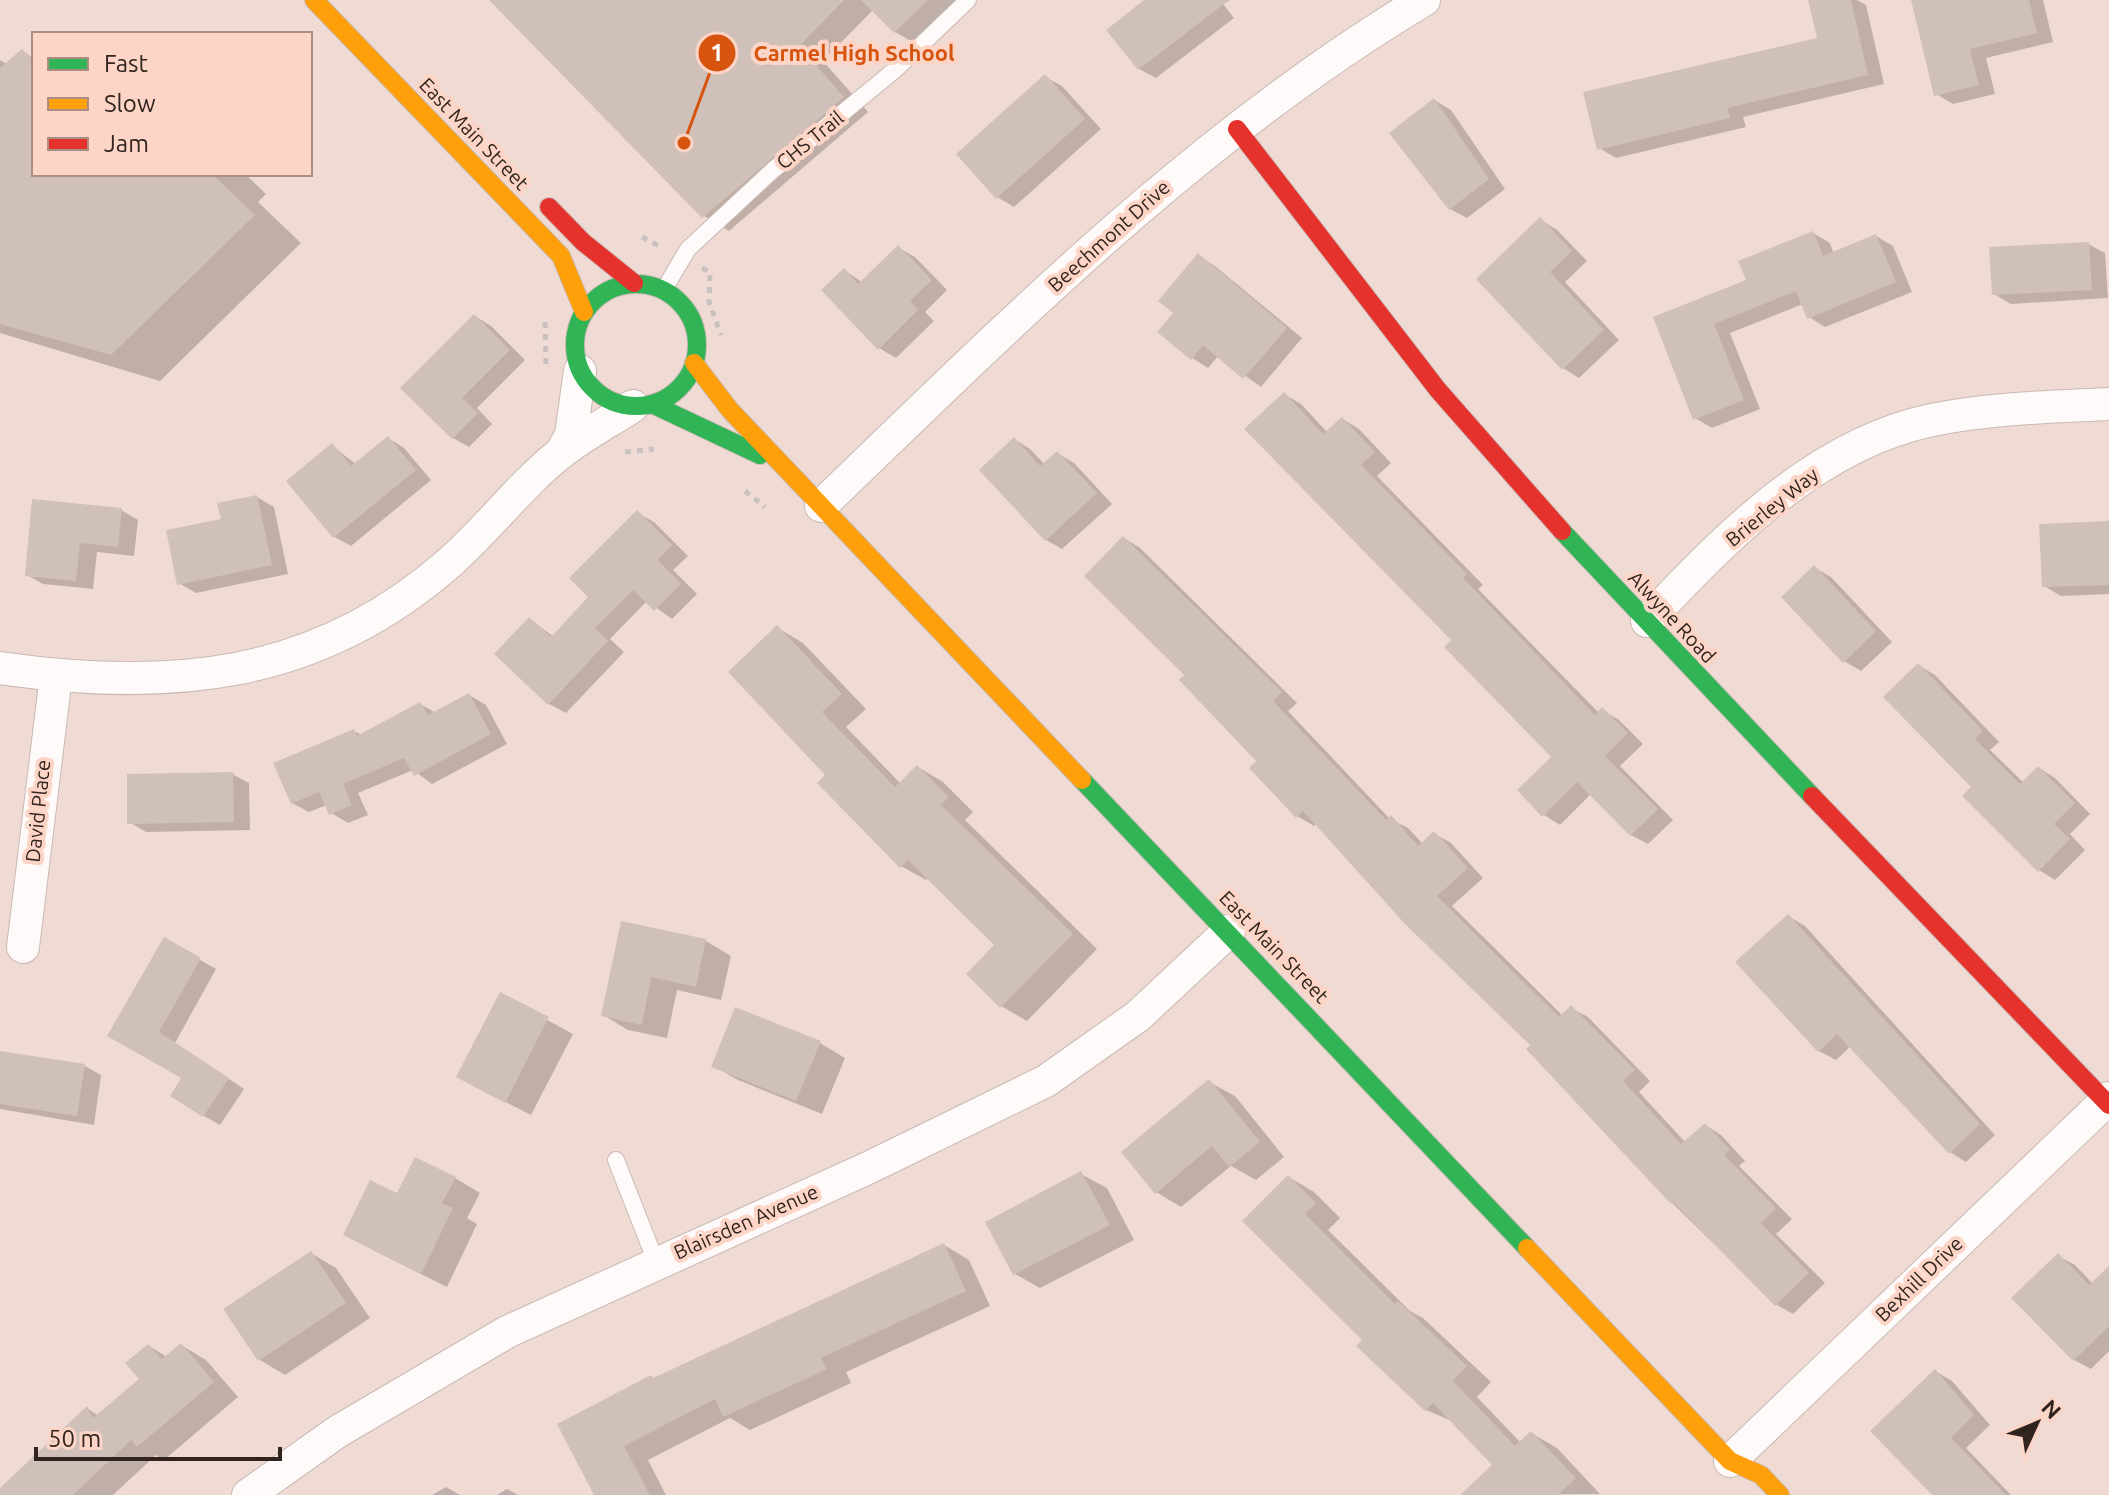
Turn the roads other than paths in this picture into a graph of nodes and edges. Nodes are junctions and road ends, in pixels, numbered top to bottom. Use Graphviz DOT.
graph roads {
  1 [pos="314,0"];
  2 [pos="968,0"];
  3 [pos="1424,0"];
  4 [pos="1237,129"];
  5 [pos="540,198"];
  6 [pos="634,283"];
  7 [pos="663,291"];
  8 [pos="584,312"];
  9 [pos="694,363"];
  10 [pos="565,374"];
  11 [pos="2109,404"];
  12 [pos="642,405"];
  13 [pos="561,453"];
  14 [pos="784,466"];
  15 [pos="821,506"];
  16 [pos="1647,621"];
  17 [pos="0,668"];
  18 [pos="56,676"];
  19 [pos="1229,931"];
  20 [pos="23,947"];
  21 [pos="2108,1101"];
  22 [pos="616,1160"];
  23 [pos="656,1262"];
  24 [pos="1733,1471"];
  25 [pos="248,1495"];
  26 [pos="1780,1495"];
  1 -- 8 [label="main road, East Main Street"];
  2 -- 7 [label="lane, CHS Trail"];
  3 -- 4 [label="street, Beechmont Drive"];
  4 -- 15 [label="street, Beechmont Drive"];
  4 -- 16 [label="main road, Alwyne Road"];
  5 -- 6 [label="main road, East Main Street"];
  6 -- 7 [label="main road"];
  6 -- 8 [label="main road"];
  7 -- 9 [label="main road"];
  8 -- 10 [label="main road"];
  9 -- 12 [label="main road"];
  9 -- 14 [label="main road, East Main Street"];
  10 -- 12 [label="main road"];
  10 -- 13 [label="street"];
  11 -- 16 [label="street, Brierley Way"];
  12 -- 13 [label="street"];
  12 -- 14 [label="main road, East Main Street"];
  13 -- 18 [label="street"];
  14 -- 15 [label="main road, East Main Street"];
  15 -- 19 [label="main road, East Main Street"];
  16 -- 21 [label="main road, Alwyne Road"];
  17 -- 18 [label="street"];
  18 -- 20 [label="street, David Place"];
  19 -- 23 [label="street, Blairsden Avenue"];
  19 -- 24 [label="main road, East Main Street"];
  21 -- 24 [label="street, Bexhill Drive"];
  22 -- 23 [label="lane"];
  23 -- 25 [label="street, Blairsden Avenue"];
  24 -- 26 [label="main road, East Main Street"];
}
